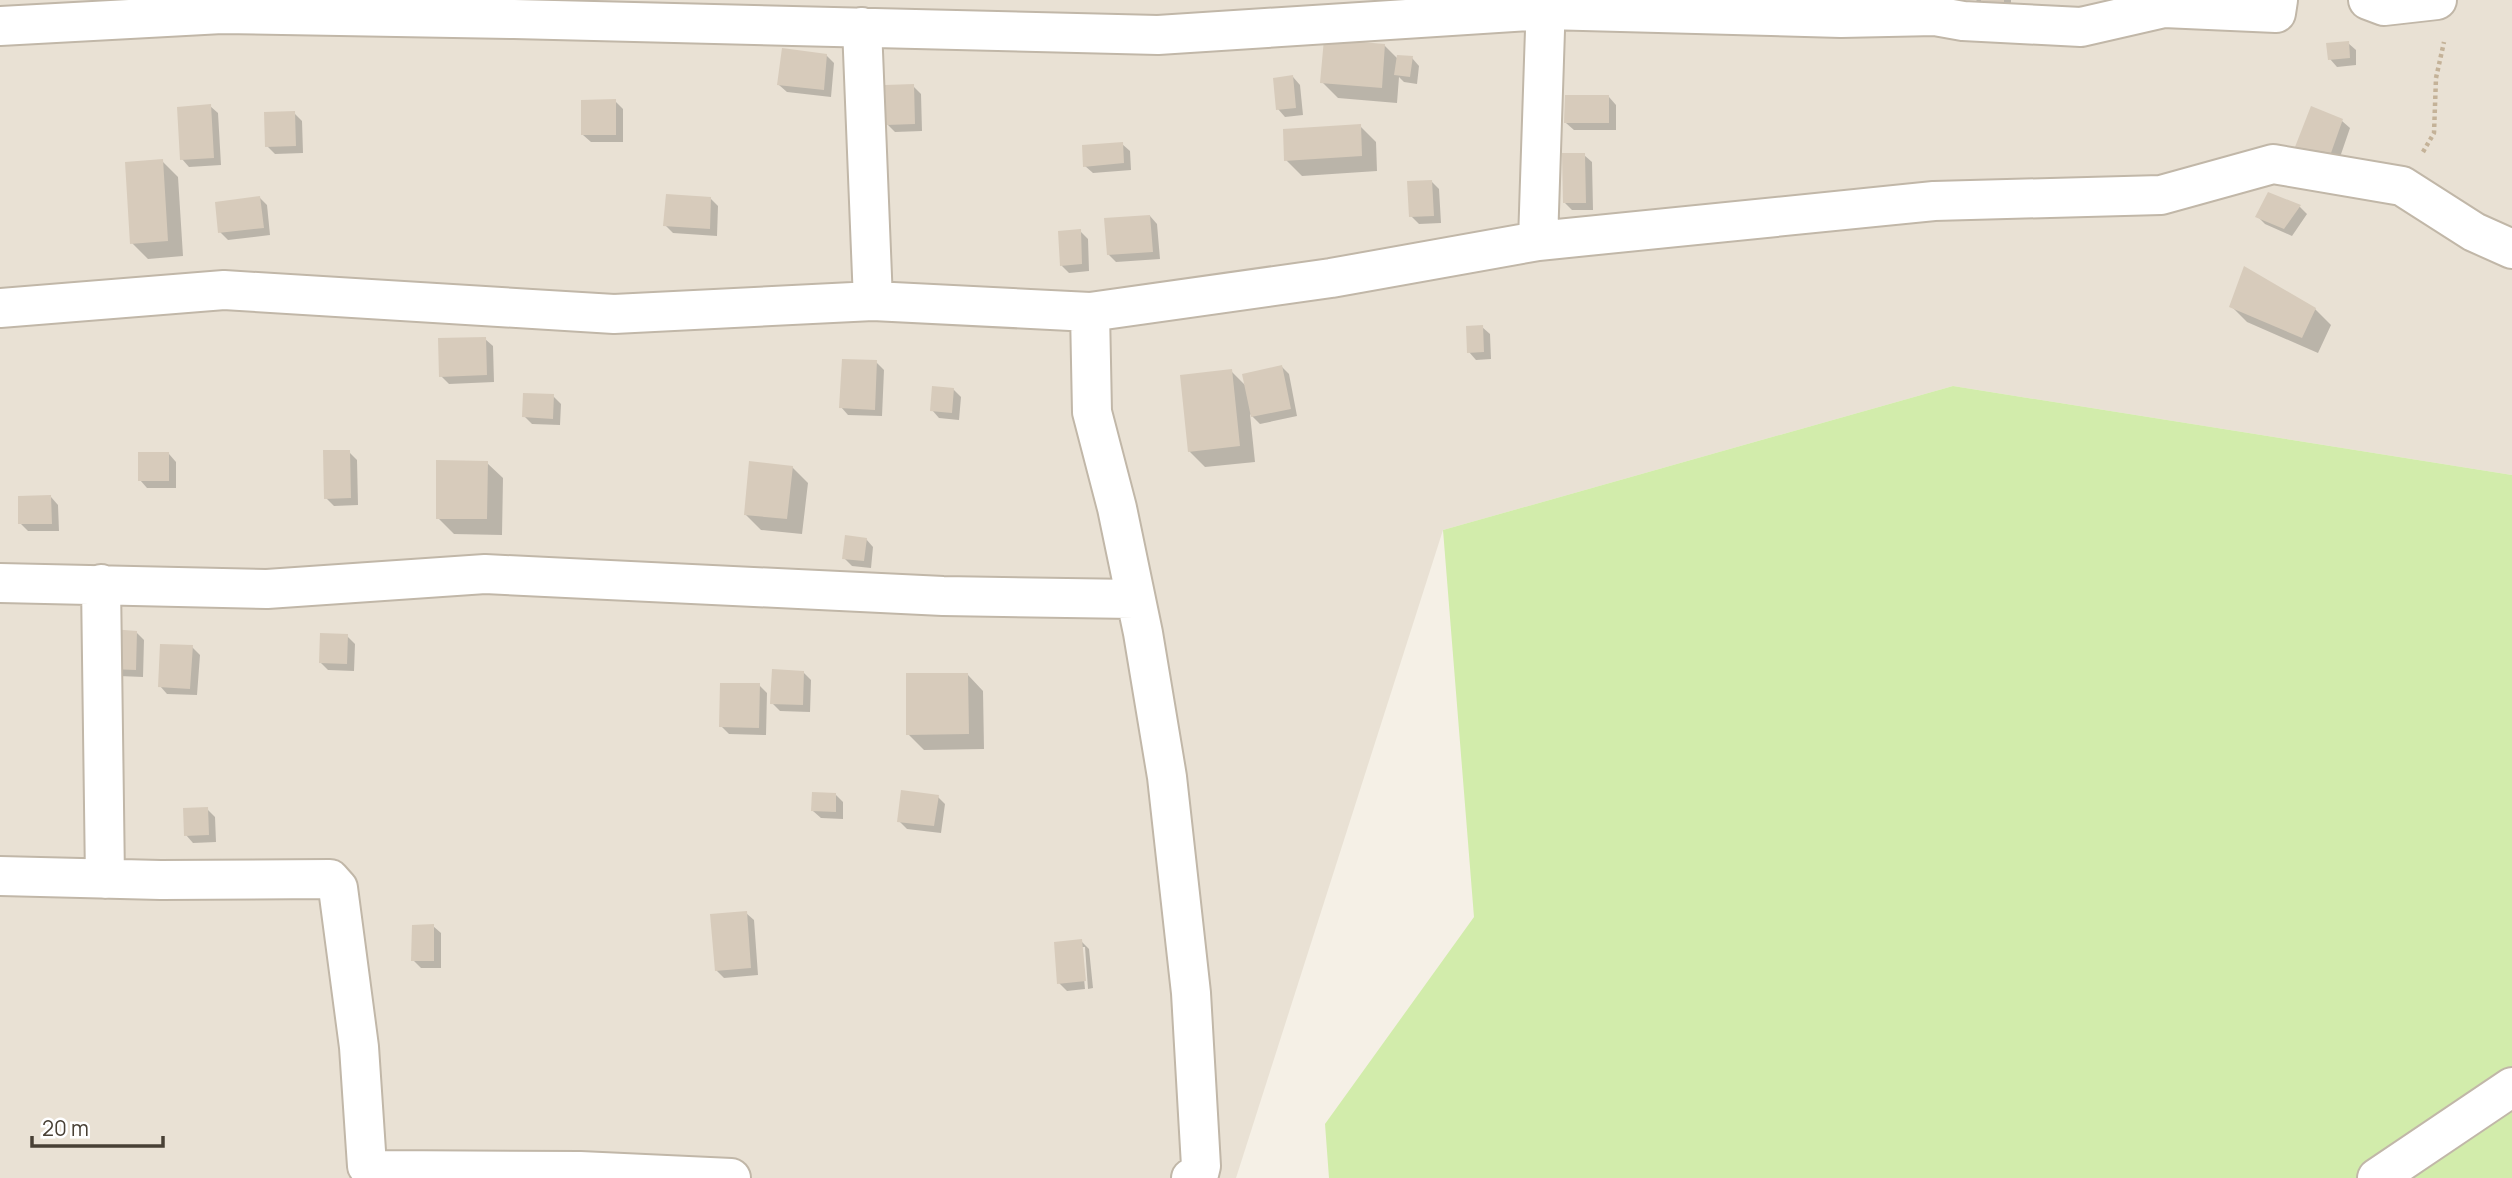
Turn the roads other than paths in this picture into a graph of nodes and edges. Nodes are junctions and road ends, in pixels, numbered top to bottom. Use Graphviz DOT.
graph roads {
  1 [pos="2278,0"];
  2 [pos="2368,0"];
  3 [pos="2437,0"];
  4 [pos="1546,5"];
  5 [pos="0,26"];
  6 [pos="862,27"];
  7 [pos="1538,241"];
  8 [pos="2512,249"];
  9 [pos="873,301"];
  10 [pos="0,308"];
  11 [pos="1090,312"];
  12 [pos="0,583"];
  13 [pos="101,584"];
  14 [pos="1134,598"];
  15 [pos="0,876"];
  16 [pos="105,879"];
  17 [pos="2512,1087"];
  18 [pos="731,1178"];
  19 [pos="1191,1178"];
  20 [pos="2377,1178"];
  1 -- 4 [label="street"];
  2 -- 3 [label="street"];
  4 -- 6 [label="street"];
  4 -- 7 [label="street"];
  5 -- 6 [label="street"];
  6 -- 9 [label="street"];
  7 -- 8 [label="street"];
  7 -- 11 [label="street"];
  9 -- 10 [label="street"];
  9 -- 11 [label="street"];
  11 -- 14 [label="street"];
  12 -- 13 [label="street"];
  13 -- 14 [label="street"];
  13 -- 16 [label="street"];
  14 -- 19 [label="street"];
  15 -- 16 [label="street"];
  16 -- 18 [label="street"];
  17 -- 20 [label="street"];
}
